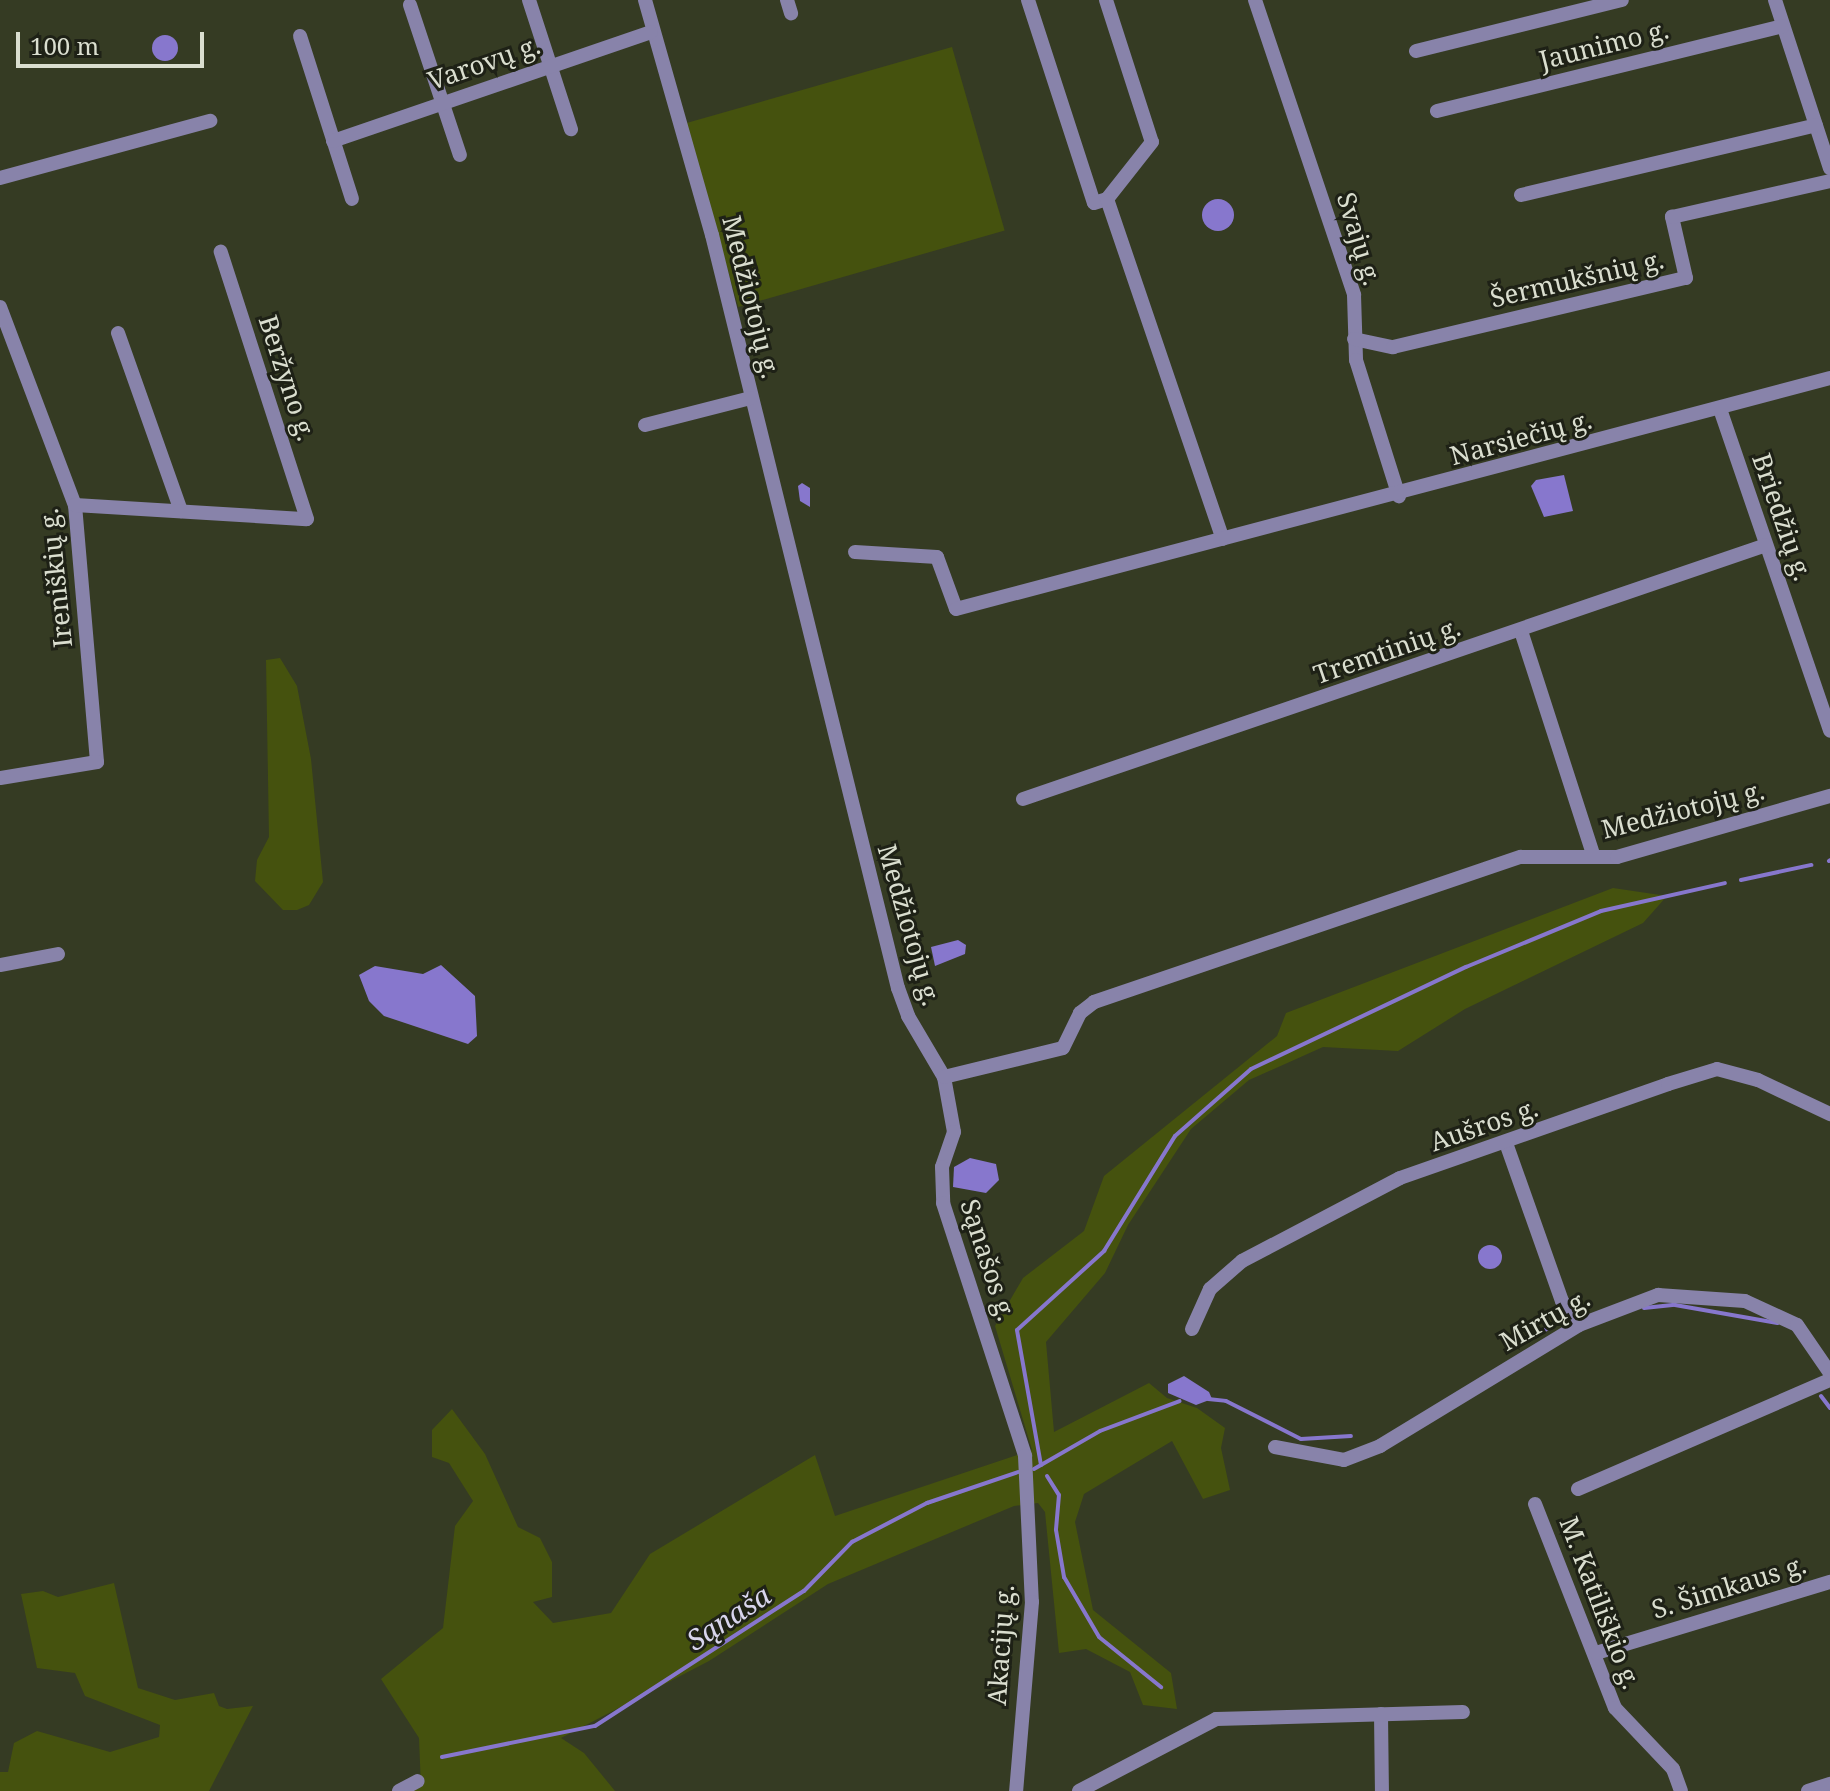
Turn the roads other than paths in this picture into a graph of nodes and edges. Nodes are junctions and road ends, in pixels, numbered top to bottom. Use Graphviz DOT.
graph roads {
  1 [pos="529,0"];
  2 [pos="645,0"];
  3 [pos="1028,0"];
  4 [pos="1106,0"];
  5 [pos="1255,0"];
  6 [pos="1622,0"];
  7 [pos="1775,0"];
  8 [pos="410,5"];
  9 [pos="1783,26"];
  10 [pos="651,32"];
  11 [pos="300,36"];
  12 [pos="1416,51"];
  13 [pos="550,65"];
  14 [pos="442,102"];
  15 [pos="1437,111"];
  16 [pos="210,121"];
  17 [pos="1816,125"];
  18 [pos="571,129"];
  19 [pos="333,141"];
  20 [pos="460,155"];
  21 [pos="1830,168"];
  22 [pos="0,178"];
  23 [pos="1830,181"];
  24 [pos="1521,195"];
  25 [pos="352,199"];
  26 [pos="1107,199"];
  27 [pos="221,252"];
  28 [pos="0,307"];
  29 [pos="118,333"];
  30 [pos="1354,339"];
  31 [pos="1830,378"];
  32 [pos="751,398"];
  33 [pos="1720,409"];
  34 [pos="645,425"];
  35 [pos="1399,496"];
  36 [pos="75,505"];
  37 [pos="181,511"];
  38 [pos="1223,539"];
  39 [pos="1766,545"];
  40 [pos="855,552"];
  41 [pos="1521,631"];
  42 [pos="1830,731"];
  43 [pos="0,778"];
  44 [pos="1830,796"];
  45 [pos="1023,799"];
  46 [pos="1594,857"];
  47 [pos="58,954"];
  48 [pos="0,965"];
  49 [pos="944,1077"];
  50 [pos="1830,1114"];
  51 [pos="1506,1143"];
  52 [pos="1579,1325"];
  53 [pos="1192,1329"];
  54 [pos="1830,1373"];
  55 [pos="1830,1380"];
  56 [pos="1275,1447"];
  57 [pos="1025,1456"];
  58 [pos="1578,1489"];
  59 [pos="1535,1504"];
  60 [pos="1830,1582"];
  61 [pos="1596,1653"];
  62 [pos="1463,1712"];
  63 [pos="1381,1714"];
  64 [pos="418,1781"];
  65 [pos="1830,1784"];
  66 [pos="399,1791"];
  67 [pos="1016,1791"];
  68 [pos="1079,1791"];
  69 [pos="1382,1791"];
  70 [pos="1681,1791"];
  71 [pos="1808,1791"];
  1 -- 13 [label="street"];
  2 -- 10 [label="street, Medžiotojų g."];
  3 -- 26 [label="street"];
  4 -- 26 [label="street"];
  5 -- 30 [label="street, Svajų g."];
  6 -- 12 [label="street"];
  7 -- 9 [label="street"];
  8 -- 14 [label="street"];
  9 -- 15 [label="street, Jaunimo g."];
  9 -- 17 [label="street"];
  10 -- 13 [label="street, Varovų g."];
  10 -- 32 [label="street, Medžiotojų g."];
  11 -- 19 [label="street"];
  13 -- 14 [label="street, Varovų g."];
  13 -- 18 [label="street"];
  14 -- 19 [label="street, Varovų g."];
  14 -- 20 [label="street"];
  16 -- 22 [label="street"];
  17 -- 21 [label="street"];
  17 -- 24 [label="street"];
  19 -- 25 [label="street"];
  23 -- 30 [label="street, Šermukšnių g."];
  26 -- 38 [label="street"];
  27 -- 37 [label="street, Beržyno g."];
  28 -- 36 [label="street, Ireniškių g."];
  29 -- 37 [label="street"];
  30 -- 35 [label="street, Svajų g."];
  31 -- 33 [label="street, Narsiečių g."];
  32 -- 34 [label="street"];
  32 -- 49 [label="street, Medžiotojų g."];
  33 -- 35 [label="street, Narsiečių g."];
  33 -- 39 [label="street, Briedžių g."];
  35 -- 38 [label="street, Narsiečių g."];
  36 -- 37 [label="street"];
  36 -- 43 [label="street, Ireniškių g."];
  38 -- 40 [label="street, Narsiečių g."];
  39 -- 41 [label="street, Tremtinių g."];
  39 -- 42 [label="street, Briedžių g."];
  41 -- 45 [label="street, Tremtinių g."];
  41 -- 46 [label="street"];
  44 -- 46 [label="street, Medžiotojų g."];
  46 -- 49 [label="street, Medžiotojų g."];
  47 -- 48 [label="street"];
  49 -- 57 [label="street, Sąnašos g."];
  50 -- 51 [label="street, Aušros g."];
  51 -- 52 [label="street"];
  51 -- 53 [label="street, Aušros g."];
  52 -- 54 [label="street, Mirtų g."];
  52 -- 56 [label="street, Mirtų g."];
  55 -- 58 [label="street"];
  57 -- 67 [label="street, Akacijų g."];
  59 -- 61 [label="street, M. Katiliškio g."];
  60 -- 61 [label="street, S. Šimkaus g."];
  61 -- 70 [label="street, M. Katiliškio g."];
  62 -- 63 [label="street"];
  63 -- 68 [label="street"];
  63 -- 69 [label="street"];
  64 -- 66 [label="street"];
  65 -- 71 [label="street"];
}
